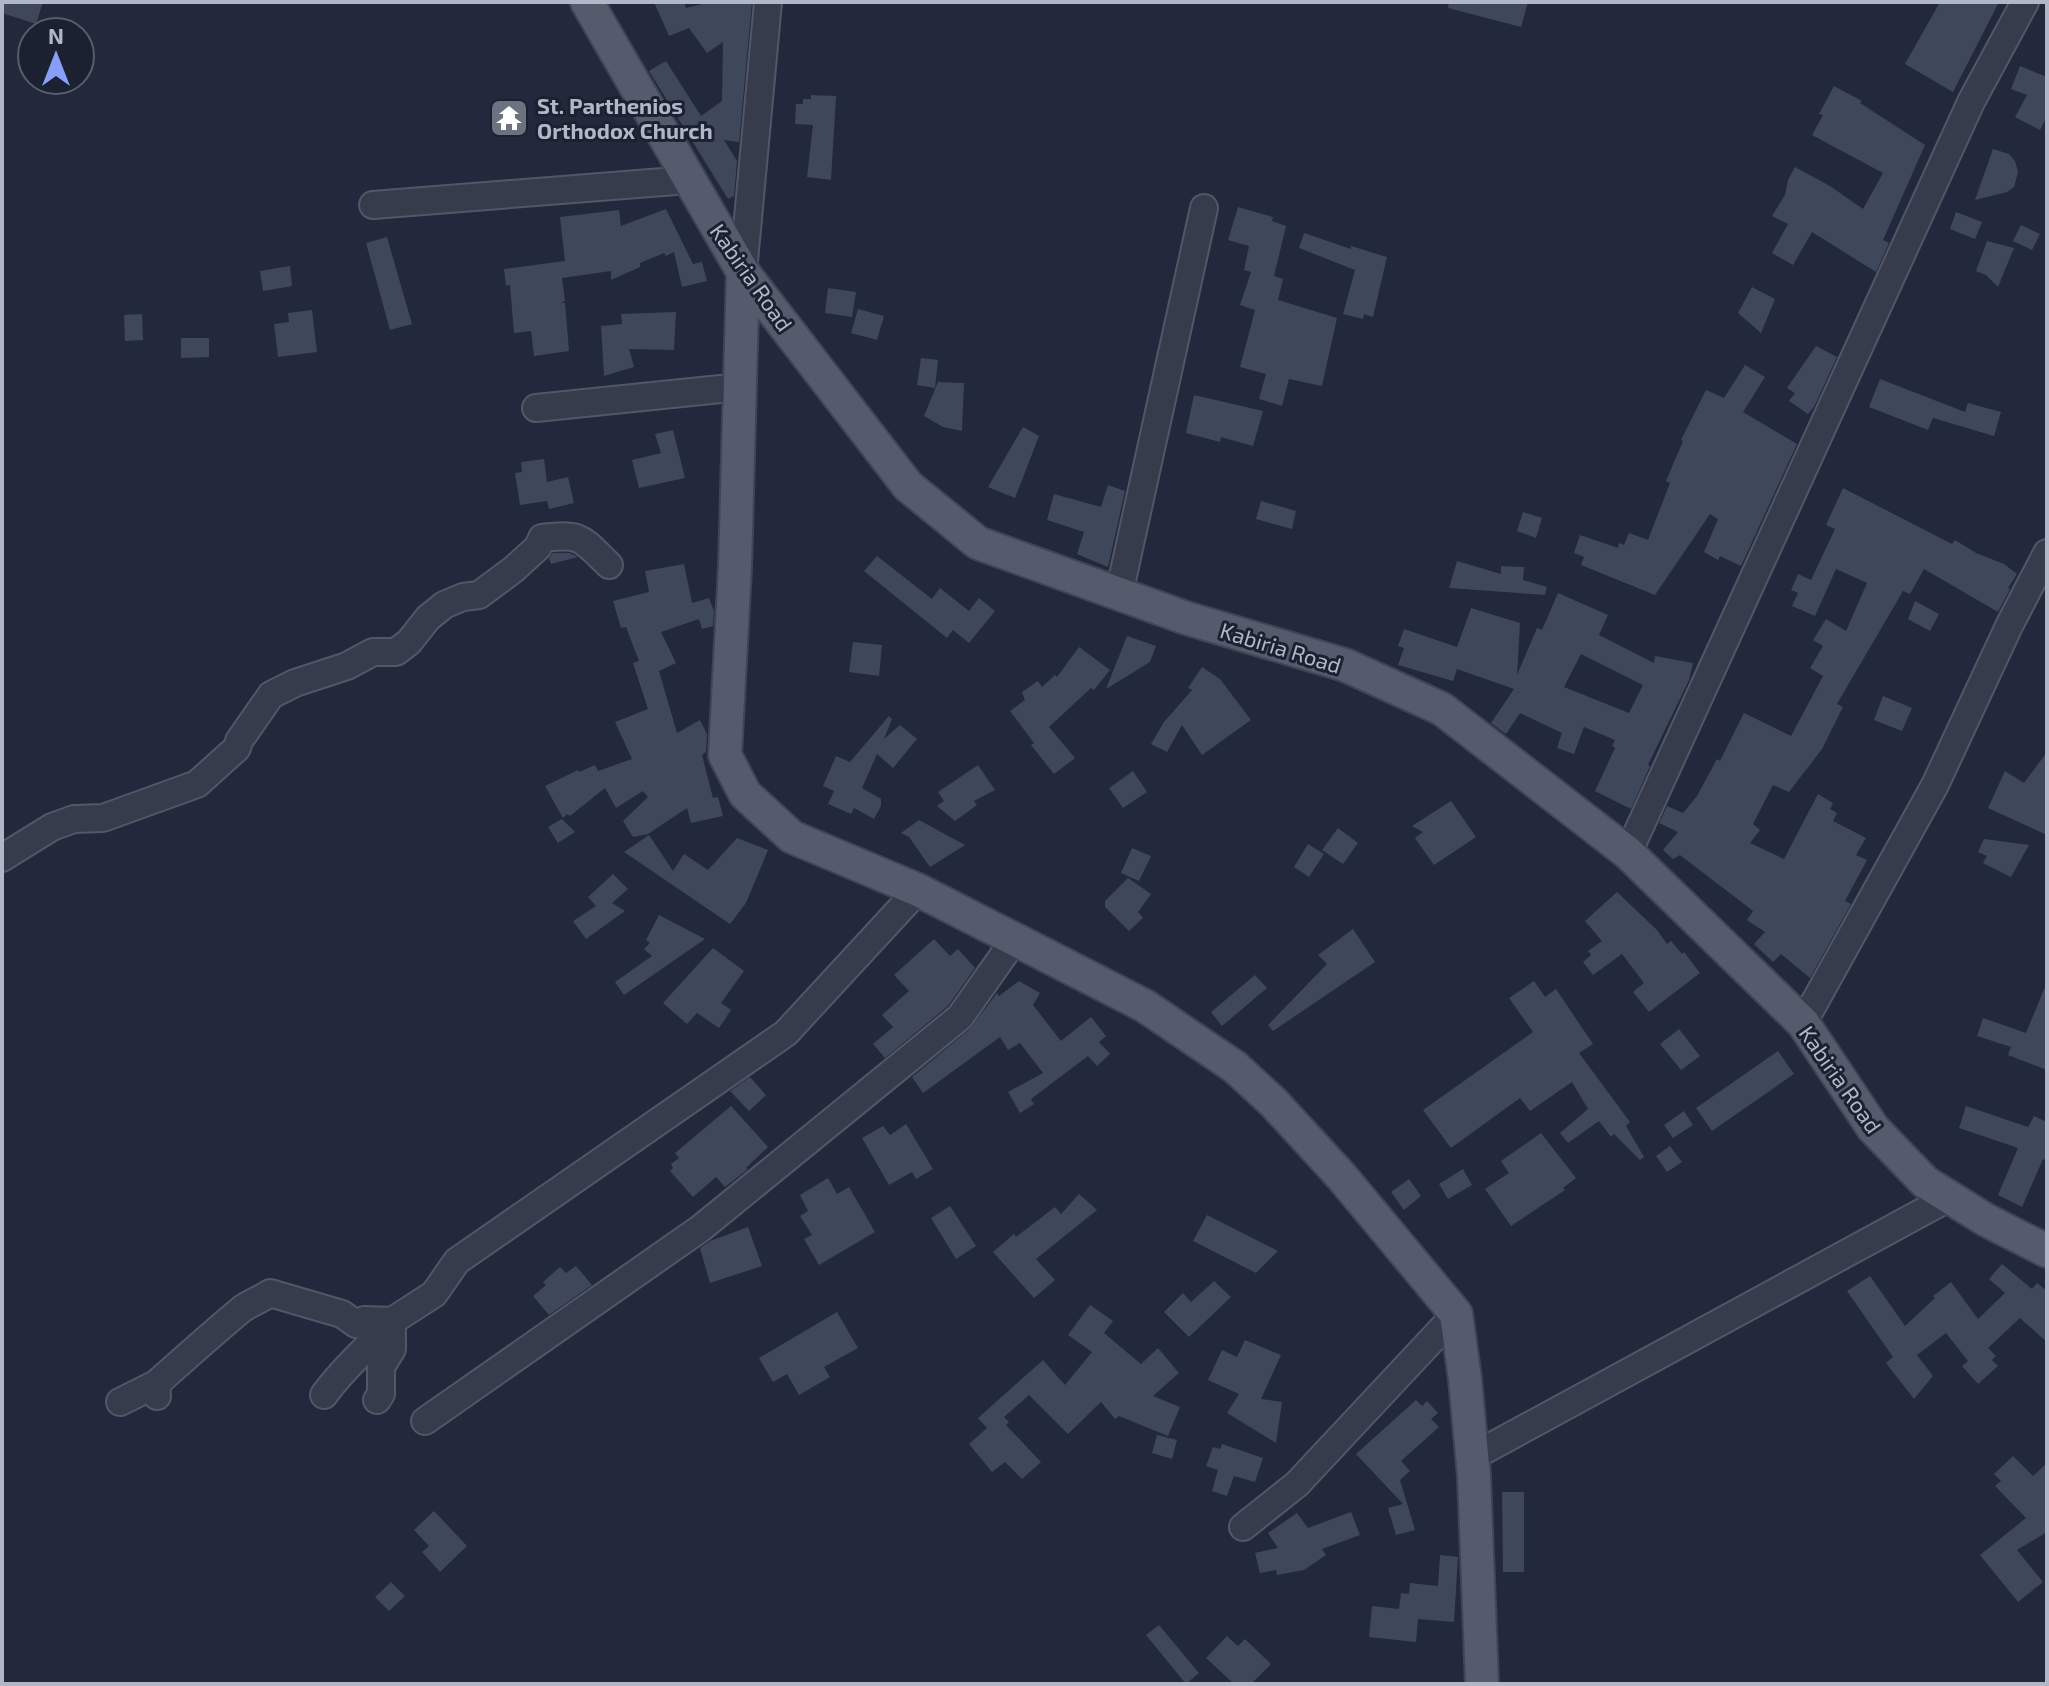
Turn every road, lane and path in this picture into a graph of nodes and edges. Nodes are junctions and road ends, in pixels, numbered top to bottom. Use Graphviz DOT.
graph roads {
  1 [pos="587,2"];
  2 [pos="768,2"];
  3 [pos="2025,2"];
  4 [pos="688,180"];
  5 [pos="373,205"];
  6 [pos="1204,208"];
  7 [pos="743,272"];
  8 [pos="740,387"];
  9 [pos="536,408"];
  10 [pos="2047,553"];
  11 [pos="609,565"];
  12 [pos="1119,594"];
  13 [pos="1628,853"];
  14 [pos="2,858"];
  15 [pos="918,890"];
  16 [pos="1015,939"];
  17 [pos="1803,1023"];
  18 [pos="1950,1197"];
  19 [pos="2047,1251"];
  20 [pos="1456,1314"];
  21 [pos="392,1321"];
  22 [pos="324,1395"];
  23 [pos="377,1400"];
  24 [pos="120,1402"];
  25 [pos="425,1421"];
  26 [pos="1472,1457"];
  27 [pos="1243,1527"];
  28 [pos="1482,1684"];
  1 -- 4 [label="main road, Kabiria Road"];
  2 -- 7 [label="street"];
  3 -- 13 [label="street"];
  4 -- 5 [label="street"];
  4 -- 7 [label="main road, Kabiria Road"];
  6 -- 12 [label="street"];
  7 -- 8 [label="main road"];
  7 -- 12 [label="main road, Kabiria Road"];
  8 -- 9 [label="street"];
  8 -- 15 [label="main road"];
  10 -- 17 [label="street"];
  11 -- 14 [label="street"];
  12 -- 13 [label="main road, Kabiria Road"];
  13 -- 17 [label="main road, Kabiria Road"];
  15 -- 16 [label="main road"];
  15 -- 21 [label="street"];
  16 -- 20 [label="main road"];
  16 -- 25 [label="street"];
  17 -- 18 [label="main road, Kabiria Road"];
  18 -- 19 [label="main road, Kabiria Road"];
  18 -- 26 [label="street"];
  20 -- 26 [label="main road"];
  20 -- 27 [label="street"];
  21 -- 22 [label="street"];
  21 -- 23 [label="street"];
  21 -- 24 [label="street"];
  26 -- 28 [label="main road"];
}
